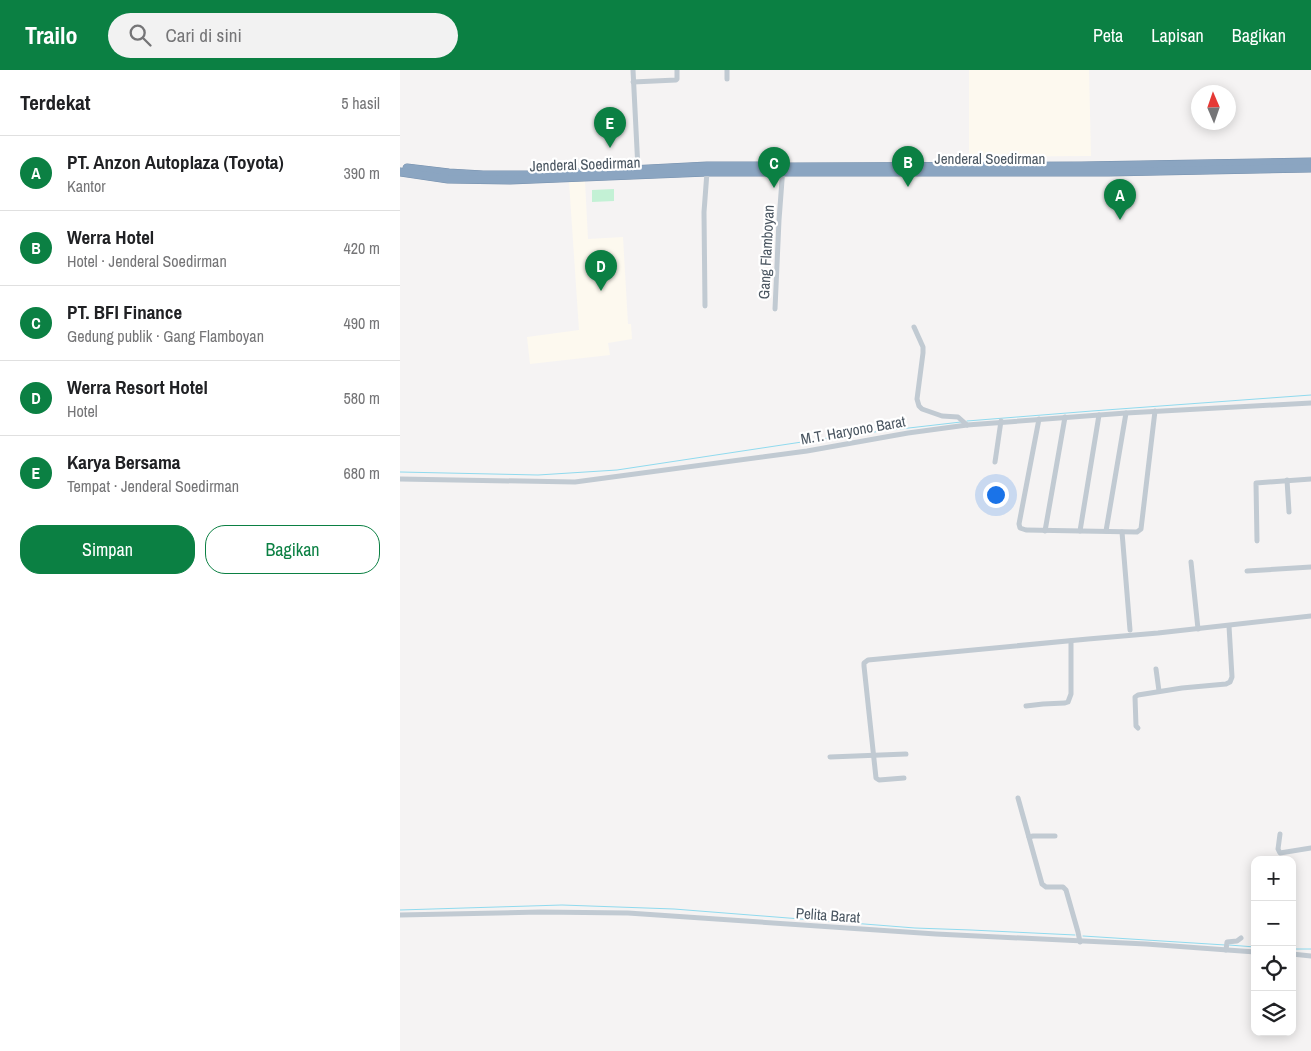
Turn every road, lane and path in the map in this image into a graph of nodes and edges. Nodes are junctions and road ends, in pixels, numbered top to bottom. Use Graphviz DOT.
graph roads {
  1 [pos="633,70"];
  2 [pos="677,70"];
  3 [pos="727,70"];
  4 [pos="727,79"];
  5 [pos="633,82"];
  6 [pos="1311,162"];
  7 [pos="400,167"];
  8 [pos="1237,167"];
  9 [pos="1311,168"];
  10 [pos="638,169"];
  11 [pos="783,169"];
  12 [pos="400,172"];
  13 [pos="707,172"];
  14 [pos="705,306"];
  15 [pos="775,309"];
  16 [pos="914,327"];
  17 [pos="1311,403"];
  18 [pos="1155,411"];
  19 [pos="1126,413"];
  20 [pos="1099,415"];
  21 [pos="1065,417"];
  22 [pos="1039,419"];
  23 [pos="1001,421"];
  24 [pos="967,424"];
  25 [pos="995,462"];
  26 [pos="400,479"];
  27 [pos="1311,479"];
  28 [pos="1287,480"];
  29 [pos="1289,512"];
  30 [pos="1045,530"];
  31 [pos="1080,531"];
  32 [pos="1106,532"];
  33 [pos="1122,532"];
  34 [pos="1257,541"];
  35 [pos="1191,562"];
  36 [pos="1311,567"];
  37 [pos="1247,572"];
  38 [pos="1311,616"];
  39 [pos="1229,626"];
  40 [pos="1198,629"];
  41 [pos="1130,630"];
  42 [pos="1071,641"];
  43 [pos="1156,669"];
  44 [pos="1159,691"];
  45 [pos="1026,706"];
  46 [pos="1138,728"];
  47 [pos="906,754"];
  48 [pos="874,755"];
  49 [pos="830,757"];
  50 [pos="904,778"];
  51 [pos="1018,798"];
  52 [pos="1280,834"];
  53 [pos="1055,836"];
  54 [pos="1029,838"];
  55 [pos="1311,848"];
  56 [pos="400,915"];
  57 [pos="1241,938"];
  58 [pos="1080,942"];
  59 [pos="1226,950"];
  60 [pos="1251,952"];
  61 [pos="1296,954"];
  62 [pos="1311,956"];
  1 -- 5 [label="street"];
  2 -- 5 [label="street"];
  3 -- 4 [label="street"];
  5 -- 10 [label="street"];
  6 -- 8 [label="highway, Jenderal Soedirman"];
  7 -- 10 [label="highway, Jenderal Soedirman"];
  8 -- 9 [label="highway, Jenderal Soedirman"];
  8 -- 11 [label="highway, Jenderal Soedirman"];
  10 -- 11 [label="highway, Jenderal Soedirman"];
  11 -- 13 [label="highway, Jenderal Soedirman"];
  11 -- 15 [label="street, Gang Flamboyan"];
  12 -- 13 [label="highway, Jenderal Soedirman"];
  13 -- 14 [label="street"];
  16 -- 24 [label="street"];
  17 -- 18 [label="street, M.T. Haryono Barat"];
  18 -- 19 [label="street, M.T. Haryono Barat"];
  18 -- 33 [label="street"];
  19 -- 20 [label="street, M.T. Haryono Barat"];
  19 -- 32 [label="street"];
  20 -- 21 [label="street, M.T. Haryono Barat"];
  20 -- 31 [label="street"];
  21 -- 22 [label="street, M.T. Haryono Barat"];
  21 -- 30 [label="street"];
  22 -- 23 [label="street, M.T. Haryono Barat"];
  22 -- 30 [label="street"];
  23 -- 24 [label="street, M.T. Haryono Barat"];
  23 -- 25 [label="street"];
  24 -- 26 [label="street, M.T. Haryono Barat"];
  27 -- 28 [label="street"];
  28 -- 29 [label="street"];
  28 -- 34 [label="street"];
  30 -- 31 [label="street"];
  31 -- 32 [label="street"];
  32 -- 33 [label="street"];
  33 -- 41 [label="street"];
  35 -- 40 [label="street"];
  36 -- 37 [label="street"];
  38 -- 39 [label="street"];
  39 -- 40 [label="street"];
  39 -- 44 [label="street"];
  40 -- 42 [label="street"];
  42 -- 45 [label="street"];
  42 -- 48 [label="street"];
  43 -- 44 [label="street"];
  44 -- 46 [label="street"];
  47 -- 48 [label="street"];
  48 -- 49 [label="street"];
  48 -- 50 [label="street"];
  51 -- 54 [label="street"];
  52 -- 55 [label="street"];
  53 -- 54 [label="street"];
  54 -- 58 [label="street"];
  56 -- 58 [label="street, Pelita Barat"];
  57 -- 59 [label="street"];
  58 -- 59 [label="street, Pelita Barat"];
  59 -- 60 [label="street, Pelita Barat"];
  61 -- 62 [label="street"];
}
